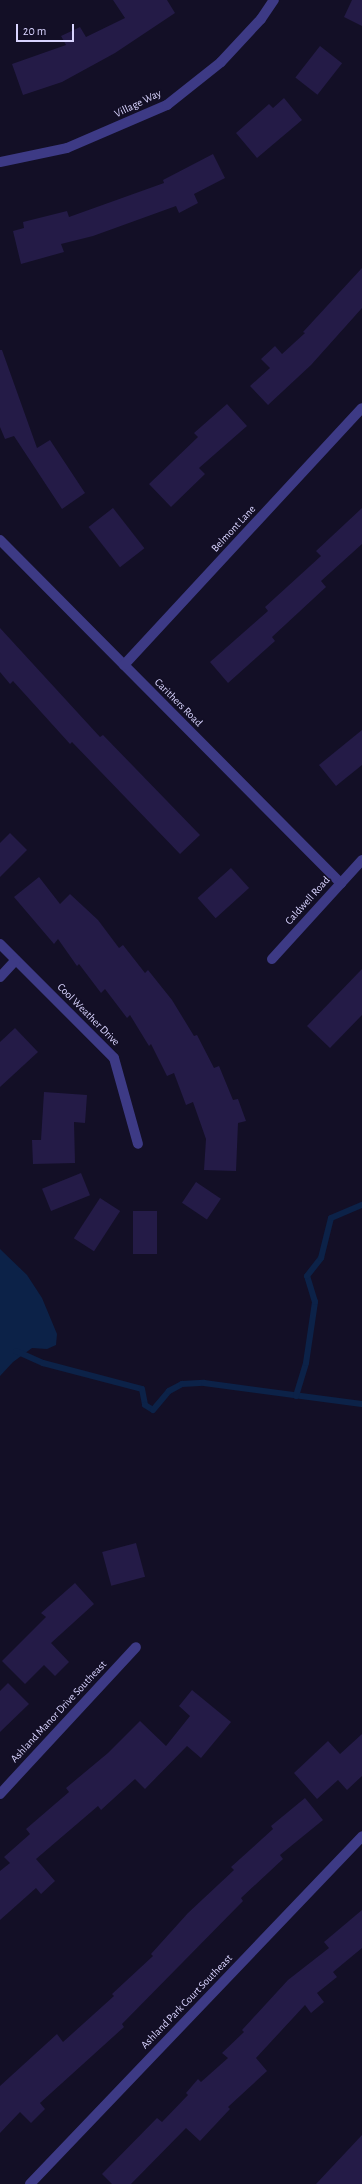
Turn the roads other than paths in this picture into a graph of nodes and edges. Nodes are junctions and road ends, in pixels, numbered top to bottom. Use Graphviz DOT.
graph roads {
  1 [pos="274,0"];
  2 [pos="0,162"];
  3 [pos="362,408"];
  4 [pos="0,540"];
  5 [pos="124,665"];
  6 [pos="362,860"];
  7 [pos="341,882"];
  8 [pos="0,944"];
  9 [pos="272,958"];
  10 [pos="16,960"];
  11 [pos="0,977"];
  12 [pos="138,1144"];
  13 [pos="136,1648"];
  14 [pos="0,1794"];
  15 [pos="362,1836"];
  16 [pos="30,2184"];
  1 -- 2 [label="street, Village Way"];
  3 -- 5 [label="street, Belmont Lane"];
  4 -- 5 [label="street, Carithers Road"];
  5 -- 7 [label="street, Carithers Road"];
  6 -- 7 [label="street, Caldwell Road"];
  7 -- 9 [label="street, Caldwell Road"];
  8 -- 10 [label="street, Cool Weather Drive"];
  10 -- 11 [label="street"];
  10 -- 12 [label="street, Cool Weather Drive"];
  13 -- 14 [label="street, Ashland Manor Drive Southeast"];
  15 -- 16 [label="street, Ashland Park Court Southeast"];
}
